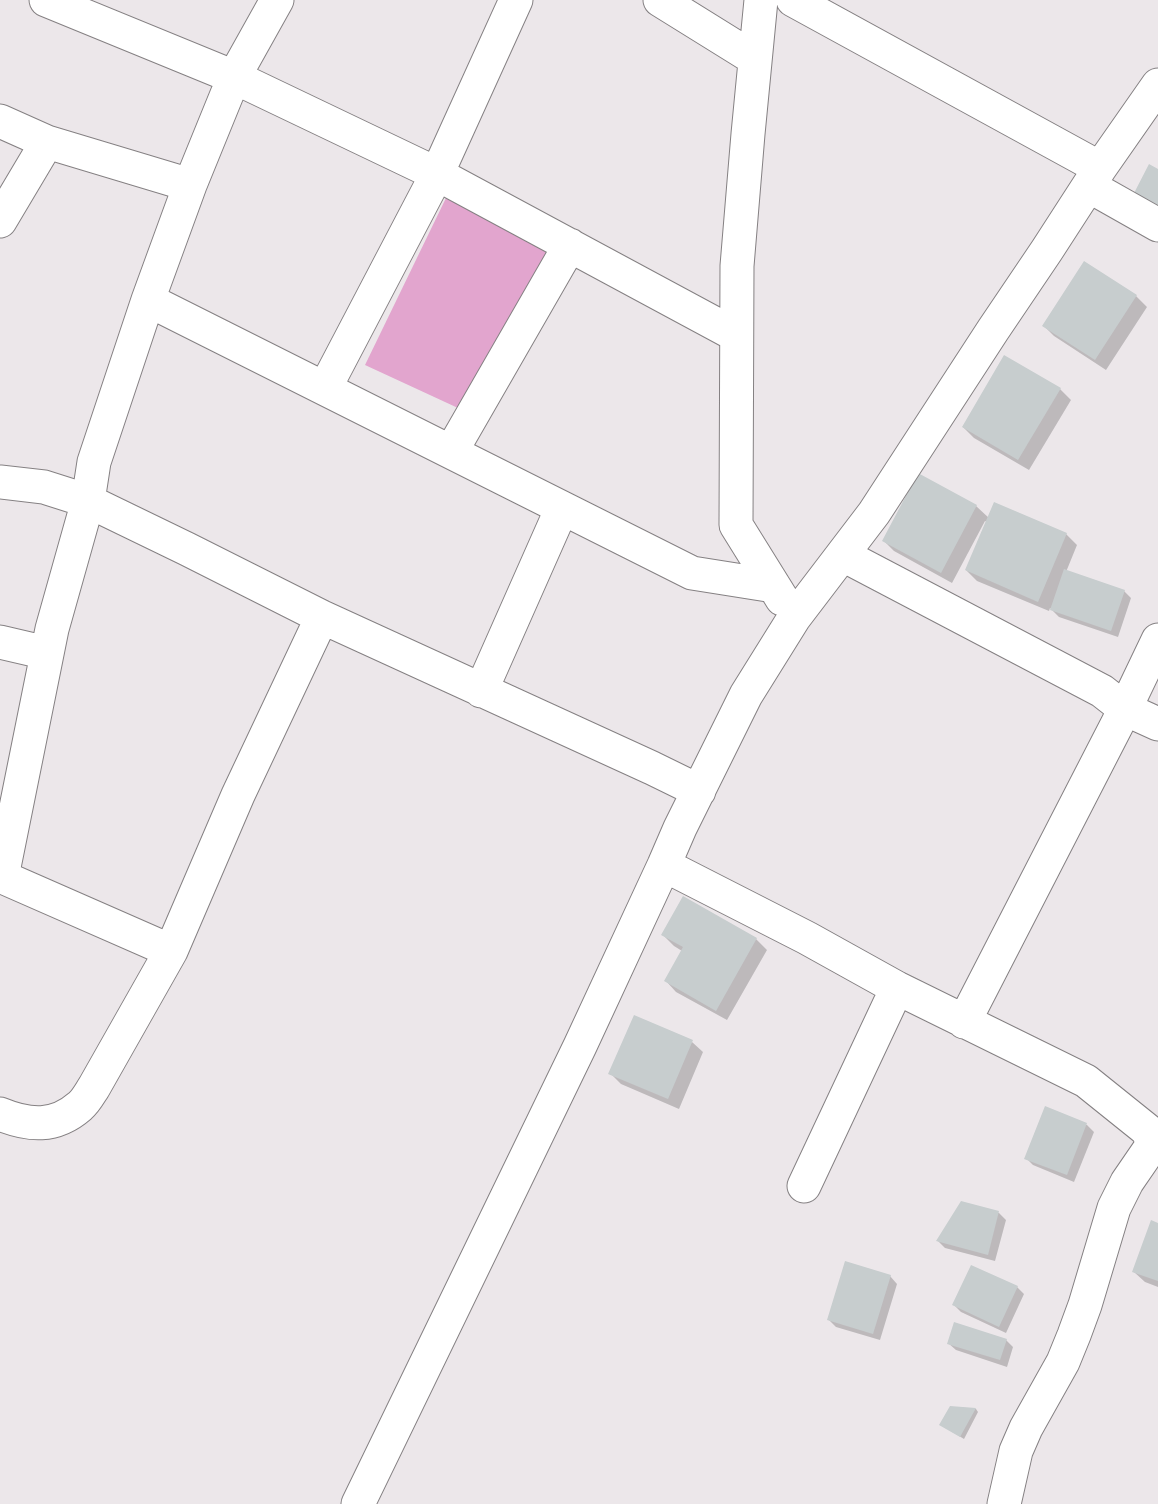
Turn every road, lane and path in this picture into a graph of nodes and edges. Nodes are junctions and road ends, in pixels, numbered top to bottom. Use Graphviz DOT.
graph roads {
  1 [pos="46,0"];
  2 [pos="276,0"];
  3 [pos="516,0"];
  4 [pos="660,0"];
  5 [pos="761,0"];
  6 [pos="792,0"];
  7 [pos="755,58"];
  8 [pos="234,77"];
  9 [pos="1158,85"];
  10 [pos="0,122"];
  11 [pos="47,142"];
  12 [pos="437,174"];
  13 [pos="1095,177"];
  14 [pos="190,185"];
  15 [pos="0,221"];
  16 [pos="1158,225"];
  17 [pos="570,245"];
  18 [pos="148,300"];
  19 [pos="736,335"];
  20 [pos="325,388"];
  21 [pos="451,452"];
  22 [pos="0,482"];
  23 [pos="88,501"];
  24 [pos="562,507"];
  25 [pos="843,555"];
  26 [pos="774,586"];
  27 [pos="322,618"];
  28 [pos="794,618"];
  29 [pos="1158,640"];
  30 [pos="0,642"];
  31 [pos="47,653"];
  32 [pos="481,691"];
  33 [pos="1125,709"];
  34 [pos="1158,724"];
  35 [pos="699,791"];
  36 [pos="664,865"];
  37 [pos="1,876"];
  38 [pos="171,951"];
  39 [pos="897,988"];
  40 [pos="964,1023"];
  41 [pos="0,1114"];
  42 [pos="804,1186"];
  43 [pos="358,1504"];
  44 [pos="1004,1504"];
  1 -- 8 [label="street"];
  2 -- 8 [label="street"];
  3 -- 12 [label="street"];
  4 -- 7 [label="street"];
  5 -- 7 [label="street"];
  6 -- 13 [label="street"];
  7 -- 19 [label="street"];
  8 -- 12 [label="street"];
  8 -- 14 [label="street"];
  9 -- 13 [label="street"];
  10 -- 11 [label="street"];
  11 -- 14 [label="street"];
  11 -- 15 [label="street"];
  12 -- 17 [label="street"];
  12 -- 20 [label="street"];
  13 -- 16 [label="street"];
  13 -- 25 [label="street"];
  14 -- 18 [label="street"];
  17 -- 19 [label="street"];
  17 -- 21 [label="street"];
  18 -- 20 [label="street"];
  18 -- 23 [label="street"];
  19 -- 26 [label="street"];
  20 -- 21 [label="street"];
  21 -- 24 [label="street"];
  22 -- 23 [label="street"];
  23 -- 27 [label="street"];
  23 -- 31 [label="street"];
  24 -- 26 [label="street"];
  24 -- 32 [label="street"];
  25 -- 28 [label="street"];
  25 -- 33 [label="street"];
  26 -- 28 [label="street"];
  27 -- 32 [label="street"];
  27 -- 38 [label="street"];
  28 -- 35 [label="street"];
  29 -- 33 [label="street"];
  30 -- 31 [label="street"];
  31 -- 37 [label="street"];
  32 -- 35 [label="street"];
  33 -- 34 [label="street"];
  33 -- 40 [label="street"];
  35 -- 36 [label="street"];
  36 -- 39 [label="street"];
  36 -- 43 [label="street"];
  37 -- 38 [label="street"];
  38 -- 41 [label="street"];
  39 -- 40 [label="street"];
  39 -- 42 [label="street"];
  40 -- 44 [label="street"];
}
